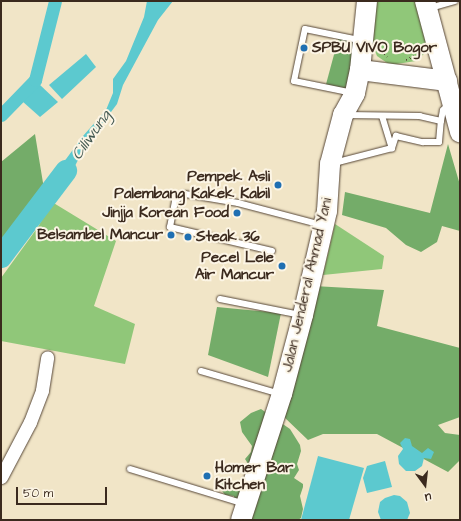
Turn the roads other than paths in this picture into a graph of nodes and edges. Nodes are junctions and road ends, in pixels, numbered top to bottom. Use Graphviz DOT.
graph roads {
  1 [pos="367,1"];
  2 [pos="455,1"];
  3 [pos="428,4"];
  4 [pos="370,42"];
  5 [pos="360,70"];
  6 [pos="446,82"];
  7 [pos="355,93"];
  8 [pos="452,101"];
  9 [pos="342,115"];
  10 [pos="382,116"];
  11 [pos="441,121"];
  12 [pos="460,132"];
  13 [pos="392,148"];
  14 [pos="330,164"];
  15 [pos="323,226"];
  16 [pos="272,251"];
  17 [pos="220,299"];
  18 [pos="303,315"];
  19 [pos="47,357"];
  20 [pos="201,371"];
  21 [pos="282,394"];
  22 [pos="130,469"];
  23 [pos="1,477"];
  24 [pos="243,512"];
  1 -- 4 [label="main road, Jalan Jenderal Ahmad Yani"];
  2 -- 3 [label="lane"];
  3 -- 6 [label="main road"];
  4 -- 5 [label="main road, Jalan Jenderal Ahmad Yani"];
  4 -- 7 [label="lane"];
  5 -- 6 [label="main road"];
  5 -- 7 [label="main road, Jalan Jenderal Ahmad Yani"];
  6 -- 8 [label="main road"];
  7 -- 9 [label="main road, Jalan Jenderal Ahmad Yani"];
  8 -- 11 [label="lane"];
  8 -- 12 [label="main road"];
  9 -- 10 [label="lane"];
  9 -- 14 [label="main road, Jalan Jenderal Ahmad Yani"];
  10 -- 11 [label="lane"];
  10 -- 13 [label="lane"];
  11 -- 13 [label="lane"];
  13 -- 14 [label="lane"];
  14 -- 15 [label="main road, Jalan Jenderal Ahmad Yani"];
  15 -- 16 [label="lane"];
  15 -- 18 [label="main road, Jalan Jenderal Ahmad Yani"];
  17 -- 18 [label="lane"];
  18 -- 21 [label="main road, Jalan Jenderal Ahmad Yani"];
  19 -- 23 [label="street"];
  20 -- 21 [label="lane"];
  21 -- 24 [label="main road, Jalan Jenderal Ahmad Yani"];
  22 -- 24 [label="lane"];
}
